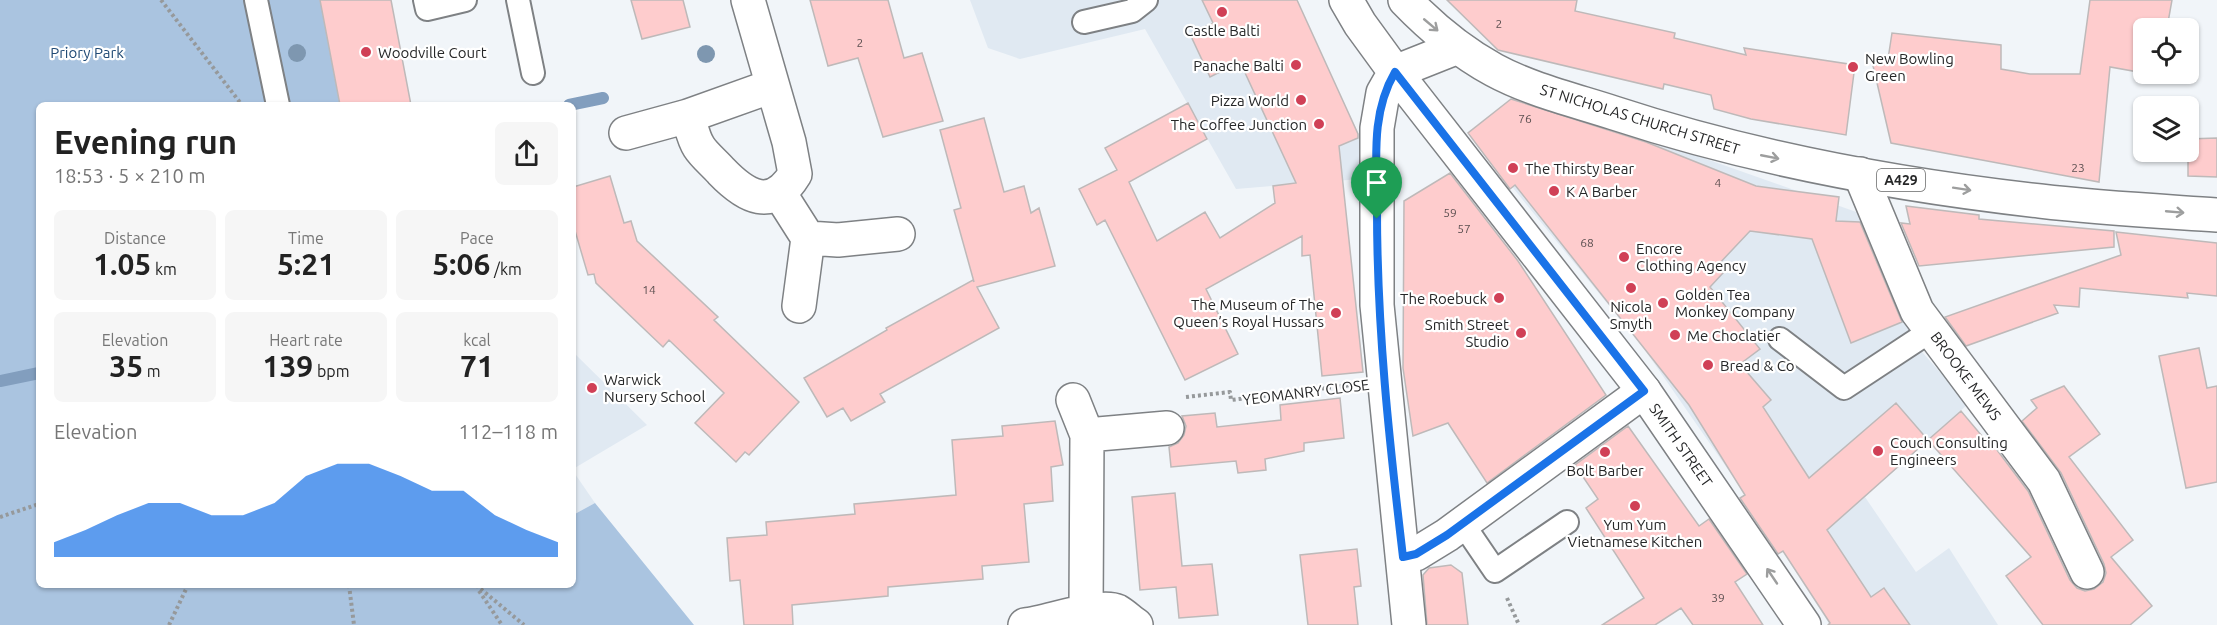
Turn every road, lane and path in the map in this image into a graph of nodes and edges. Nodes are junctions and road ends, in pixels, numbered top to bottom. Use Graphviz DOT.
graph roads {
  1 [pos="161,0"];
  2 [pos="256,0"];
  3 [pos="425,0"];
  4 [pos="465,0"];
  5 [pos="518,0"];
  6 [pos="748,0"];
  7 [pos="1146,0"];
  8 [pos="1346,0"];
  9 [pos="1405,0"];
  10 [pos="1084,22"];
  11 [pos="1458,47"];
  12 [pos="1395,72"];
  13 [pos="533,74"];
  14 [pos="772,86"];
  15 [pos="240,102"];
  16 [pos="277,102"];
  17 [pos="687,116"];
  18 [pos="626,133"];
  19 [pos="1860,174"];
  20 [pos="780,194"];
  21 [pos="2217,215"];
  22 [pos="898,234"];
  23 [pos="808,238"];
  24 [pos="799,306"];
  25 [pos="1932,330"];
  26 [pos="1780,339"];
  27 [pos="1383,383"];
  28 [pos="1644,391"];
  29 [pos="1073,400"];
  30 [pos="1167,428"];
  31 [pos="1087,435"];
  32 [pos="36,505"];
  33 [pos="0,516"];
  34 [pos="1567,522"];
  35 [pos="1463,524"];
  36 [pos="1403,557"];
  37 [pos="2087,572"];
  38 [pos="187,588"];
  39 [pos="349,588"];
  40 [pos="478,588"];
  41 [pos="480,588"];
  42 [pos="1086,611"];
  43 [pos="169,625"];
  44 [pos="354,625"];
  45 [pos="502,625"];
  46 [pos="524,625"];
  47 [pos="1025,625"];
  48 [pos="1136,625"];
  49 [pos="1409,625"];
  50 [pos="1804,625"];
  1 -- 15 [label="path"];
  2 -- 16 [label="lane"];
  3 -- 4 [label="lane"];
  5 -- 13 [label="lane"];
  6 -- 14 [label="main road"];
  7 -- 10 [label="lane"];
  8 -- 12 [label="main road, SMITH STREET"];
  9 -- 11 [label="main road, A429, one-way"];
  11 -- 12 [label="main road"];
  11 -- 19 [label="main road, ST NICHOLAS CHURCH STREET / A429, one-way"];
  12 -- 27 [label="main road"];
  12 -- 28 [label="main road, SMITH STREET"];
  14 -- 17 [label="main road"];
  14 -- 20 [label="main road"];
  17 -- 18 [label="main road"];
  17 -- 20 [label="main road"];
  19 -- 21 [label="main road, ST NICHOLAS CHURCH STREET / A429, one-way"];
  19 -- 25 [label="main road, BROOKE MEWS"];
  20 -- 23 [label="main road"];
  22 -- 23 [label="main road"];
  23 -- 24 [label="main road"];
  25 -- 26 [label="lane"];
  25 -- 37 [label="main road, BROOKE MEWS"];
  27 -- 30 [label="path, YEOMANRY CLOSE"];
  27 -- 36 [label="main road"];
  28 -- 35 [label="main road"];
  50 -- 28 [label="main road, SMITH STREET, one-way"];
  29 -- 31 [label="main road"];
  30 -- 31 [label="main road"];
  31 -- 42 [label="main road"];
  32 -- 33 [label="path"];
  34 -- 35 [label="lane"];
  35 -- 36 [label="main road"];
  36 -- 49 [label="main road"];
  38 -- 43 [label="path"];
  39 -- 44 [label="path"];
  40 -- 45 [label="path"];
  41 -- 46 [label="path"];
  42 -- 47 [label="main road"];
  42 -- 48 [label="main road"];
}
